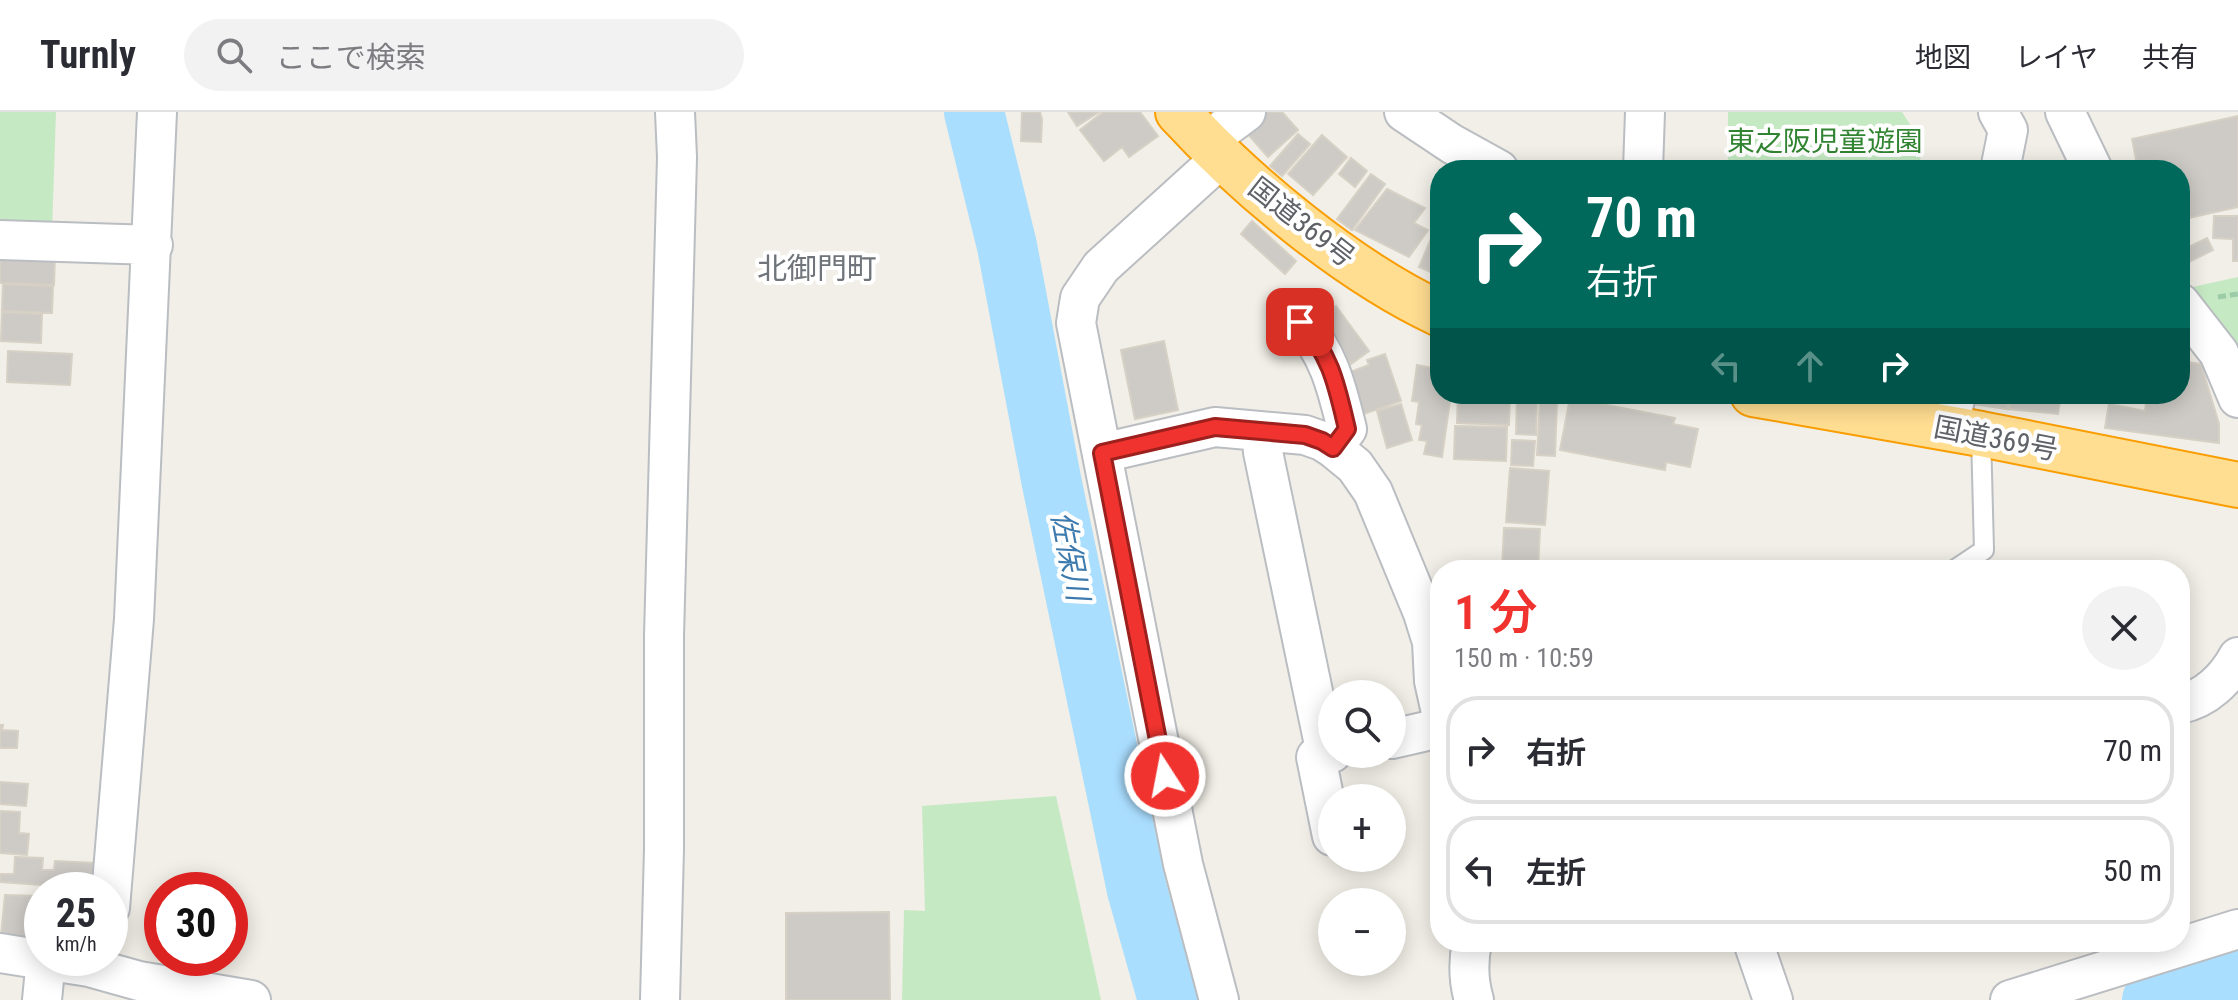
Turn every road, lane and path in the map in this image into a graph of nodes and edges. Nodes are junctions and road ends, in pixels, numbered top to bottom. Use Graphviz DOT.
graph roads {
  1 [pos="157,112"];
  2 [pos="675,112"];
  3 [pos="1246,112"];
  4 [pos="1404,112"];
  5 [pos="1645,112"];
  6 [pos="1998,112"];
  7 [pos="2065,112"];
  8 [pos="1202,137"];
  9 [pos="1481,160"];
  10 [pos="1643,160"];
  11 [pos="2002,160"];
  12 [pos="2088,160"];
  13 [pos="0,240"];
  14 [pos="153,245"];
  15 [pos="1430,308"];
  16 [pos="2190,316"];
  17 [pos="1300,322"];
  18 [pos="2238,398"];
  19 [pos="1837,404"];
  20 [pos="1962,419"];
  21 [pos="1261,431"];
  22 [pos="1333,448"];
  23 [pos="1102,453"];
  24 [pos="2238,485"];
  25 [pos="1969,560"];
  26 [pos="1430,636"];
  27 [pos="2238,657"];
  28 [pos="2190,700"];
  29 [pos="1318,704"];
  30 [pos="1430,730"];
  31 [pos="1406,736"];
  32 [pos="113,872"];
  33 [pos="2238,929"];
  34 [pos="2190,944"];
  35 [pos="1470,952"];
  36 [pos="1756,952"];
  37 [pos="2164,952"];
  38 [pos="0,953"];
  39 [pos="24,956"];
  40 [pos="44,976"];
  41 [pos="122,978"];
  42 [pos="42,1000"];
  43 [pos="251,1000"];
  44 [pos="660,1000"];
  45 [pos="1219,1000"];
  46 [pos="1474,1000"];
  47 [pos="1773,1000"];
  48 [pos="2010,1000"];
  1 -- 14 [label="street"];
  2 -- 44 [label="street"];
  3 -- 8 [label="street"];
  4 -- 9 [label="street"];
  5 -- 10 [label="street"];
  6 -- 11 [label="street"];
  7 -- 12 [label="street"];
  8 -- 15 [label="highway, 国道369号"];
  8 -- 23 [label="street"];
  13 -- 14 [label="street"];
  14 -- 32 [label="street"];
  16 -- 18 [label="street"];
  17 -- 22 [label="street"];
  19 -- 20 [label="highway, 国道369号"];
  20 -- 24 [label="highway, 国道369号"];
  20 -- 25 [label="lane"];
  21 -- 22 [label="street"];
  21 -- 23 [label="street"];
  21 -- 29 [label="street"];
  22 -- 26 [label="street"];
  23 -- 45 [label="street"];
  27 -- 28 [label="street"];
  30 -- 31 [label="street"];
  33 -- 34 [label="street"];
  35 -- 46 [label="street"];
  36 -- 47 [label="street"];
  37 -- 48 [label="street"];
  38 -- 39 [label="street"];
  40 -- 42 [label="street"];
  41 -- 43 [label="street"];
}
